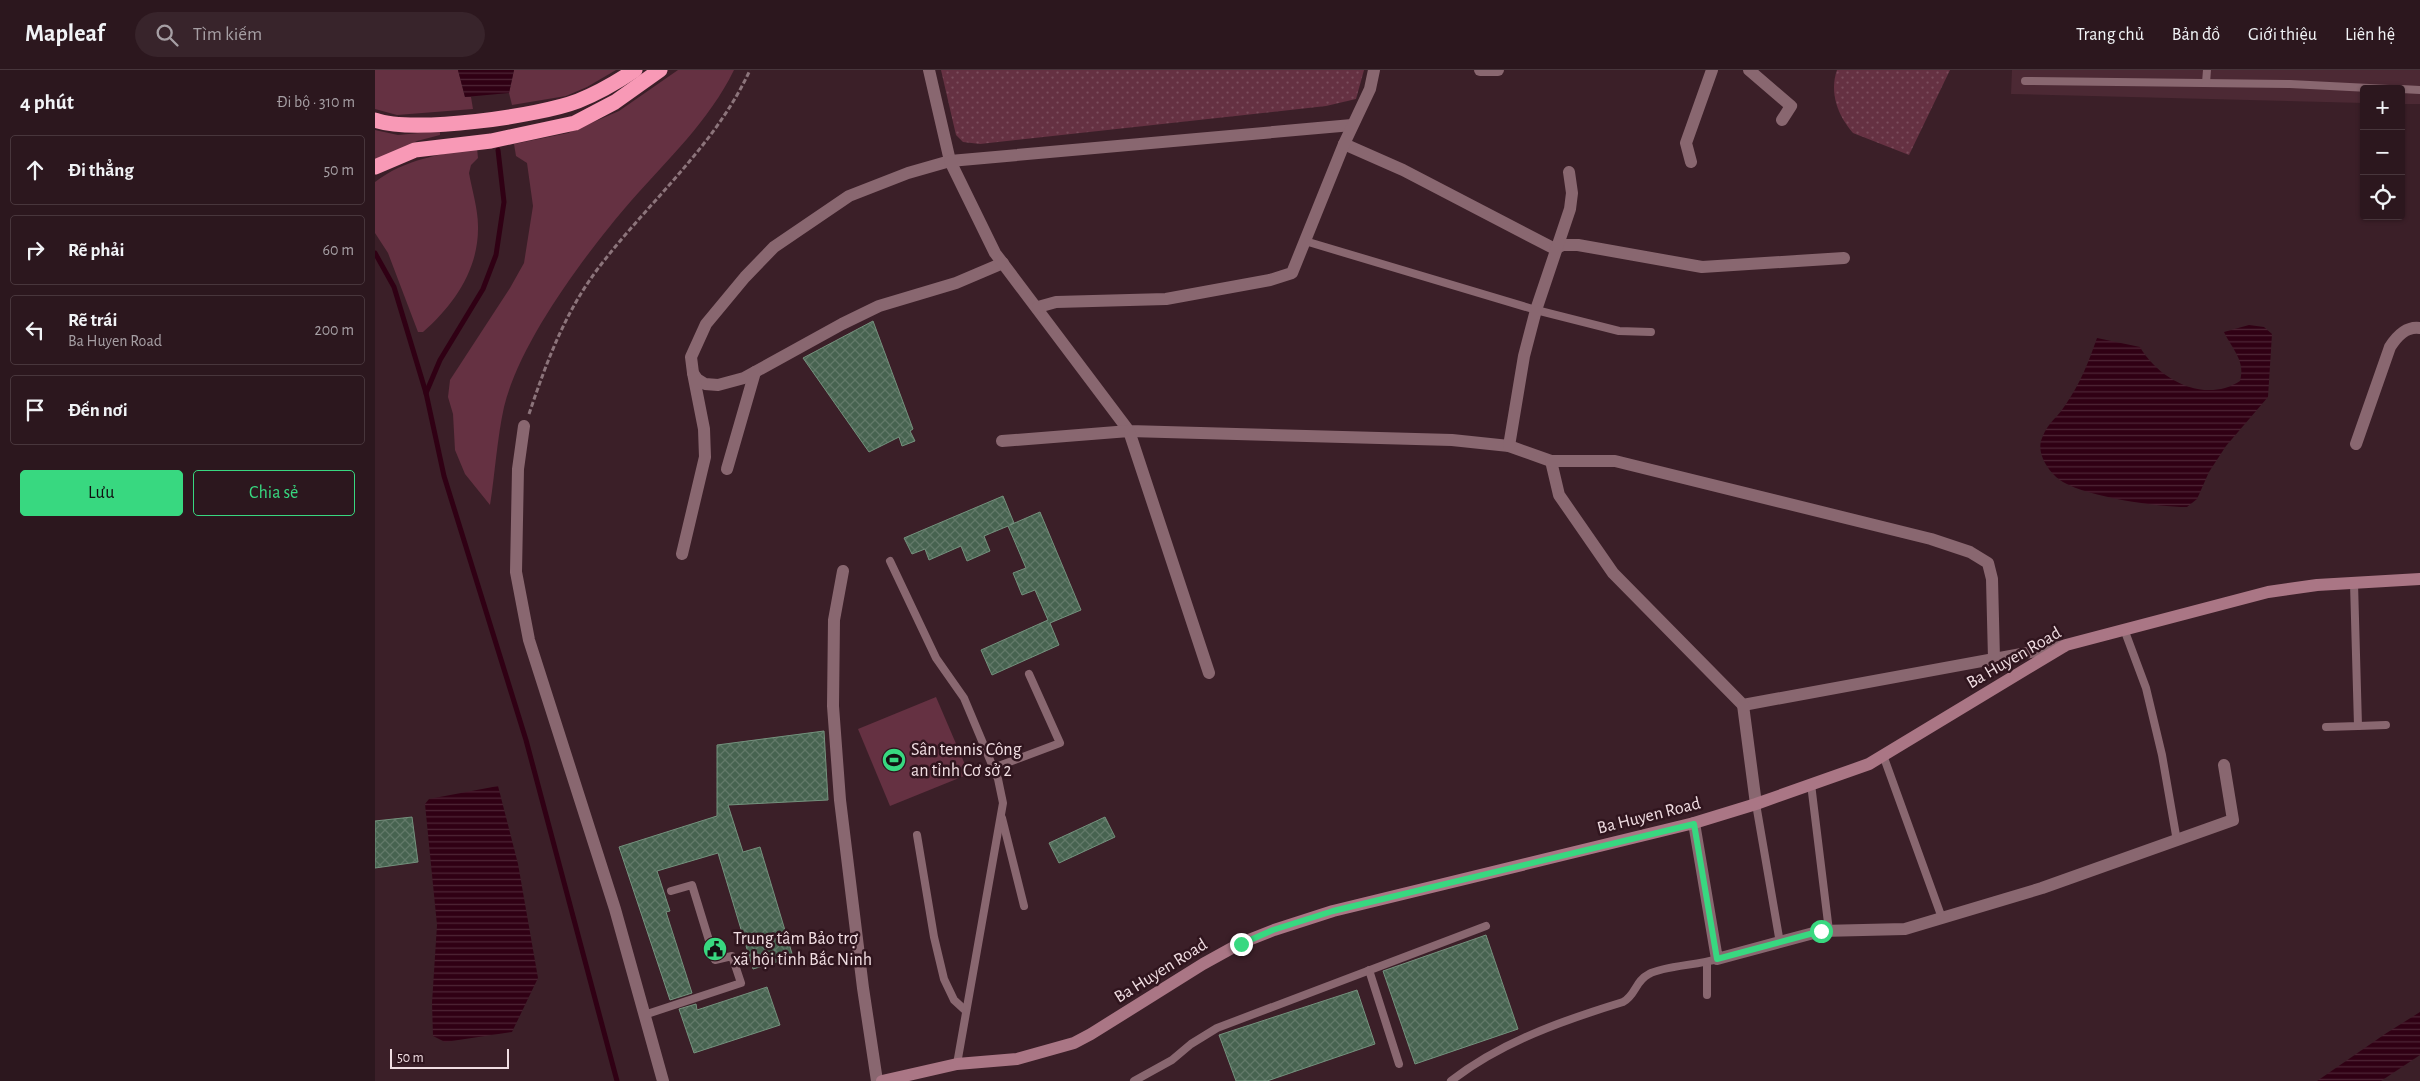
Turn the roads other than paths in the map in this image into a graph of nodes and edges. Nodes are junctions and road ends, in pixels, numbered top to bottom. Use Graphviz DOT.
graph roads {
  1 [pos="635,70"];
  2 [pos="660,70"];
  3 [pos="929,70"];
  4 [pos="1374,70"];
  5 [pos="1479,70"];
  6 [pos="1498,70"];
  7 [pos="1713,70"];
  8 [pos="1749,70"];
  9 [pos="2207,70"];
  10 [pos="2025,81"];
  11 [pos="2206,83"];
  12 [pos="2360,88"];
  13 [pos="2405,89"];
  14 [pos="2420,90"];
  15 [pos="375,120"];
  16 [pos="1782,120"];
  17 [pos="1352,125"];
  18 [pos="1344,144"];
  19 [pos="950,161"];
  20 [pos="1691,162"];
  21 [pos="375,167"];
  22 [pos="1569,172"];
  23 [pos="1305,241"];
  24 [pos="1555,249"];
  25 [pos="1843,258"];
  26 [pos="1003,263"];
  27 [pos="1038,307"];
  28 [pos="1536,310"];
  29 [pos="2420,328"];
  30 [pos="1651,332"];
  31 [pos="755,372"];
  32 [pos="693,373"];
  33 [pos="525,426"];
  34 [pos="1129,432"];
  35 [pos="1001,441"];
  36 [pos="2356,444"];
  37 [pos="1509,446"];
  38 [pos="1551,461"];
  39 [pos="727,469"];
  40 [pos="682,554"];
  41 [pos="890,561"];
  42 [pos="843,571"];
  43 [pos="2420,579"];
  44 [pos="2354,583"];
  45 [pos="2124,629"];
  46 [pos="2067,646"];
  47 [pos="1994,659"];
  48 [pos="1209,673"];
  49 [pos="1029,674"];
  50 [pos="1743,705"];
  51 [pos="2357,726"];
  52 [pos="2386,726"];
  53 [pos="2326,727"];
  54 [pos="1883,755"];
  55 [pos="2224,765"];
  56 [pos="993,768"];
  57 [pos="1811,784"];
  58 [pos="1757,804"];
  59 [pos="1001,813"];
  60 [pos="1694,824"];
  61 [pos="917,834"];
  62 [pos="2177,841"];
  63 [pos="671,891"];
  64 [pos="1024,906"];
  65 [pos="1942,918"];
  66 [pos="1486,926"];
  67 [pos="1829,931"];
  68 [pos="1780,944"];
  69 [pos="1712,960"];
  70 [pos="1369,970"];
  71 [pos="1707,995"];
  72 [pos="966,1010"];
  73 [pos="645,1016"];
  74 [pos="957,1064"];
  75 [pos="1399,1064"];
  76 [pos="663,1081"];
  77 [pos="877,1081"];
  78 [pos="882,1081"];
  79 [pos="1134,1081"];
  80 [pos="1451,1081"];
  1 -- 15 [label="highway"];
  2 -- 21 [label="highway"];
  3 -- 19 [label="street"];
  4 -- 17 [label="street"];
  5 -- 6 [label="street"];
  7 -- 20 [label="street"];
  8 -- 16 [label="street"];
  9 -- 11 [label="lane"];
  10 -- 11 [label="lane"];
  11 -- 12 [label="lane"];
  13 -- 14 [label="lane"];
  17 -- 18 [label="street"];
  17 -- 19 [label="street"];
  18 -- 23 [label="street"];
  18 -- 24 [label="street"];
  19 -- 26 [label="street"];
  19 -- 32 [label="street"];
  22 -- 24 [label="street"];
  23 -- 27 [label="street"];
  23 -- 28 [label="lane"];
  24 -- 25 [label="street"];
  24 -- 28 [label="street"];
  26 -- 27 [label="street"];
  26 -- 31 [label="street"];
  27 -- 34 [label="street"];
  28 -- 30 [label="lane"];
  28 -- 37 [label="street"];
  29 -- 36 [label="street"];
  31 -- 32 [label="street"];
  31 -- 39 [label="street"];
  32 -- 40 [label="street"];
  33 -- 73 [label="street"];
  34 -- 35 [label="street"];
  34 -- 37 [label="street"];
  34 -- 48 [label="street"];
  37 -- 38 [label="street"];
  38 -- 47 [label="street"];
  38 -- 50 [label="street"];
  41 -- 56 [label="lane"];
  42 -- 77 [label="street"];
  43 -- 44 [label="street, Ba Huyen Road"];
  44 -- 45 [label="street, Ba Huyen Road"];
  44 -- 51 [label="lane"];
  45 -- 46 [label="street, Ba Huyen Road"];
  45 -- 62 [label="lane"];
  46 -- 47 [label="street"];
  46 -- 54 [label="street, Ba Huyen Road"];
  47 -- 50 [label="street"];
  49 -- 56 [label="lane"];
  50 -- 58 [label="street"];
  51 -- 52 [label="lane"];
  51 -- 53 [label="lane"];
  54 -- 57 [label="street, Ba Huyen Road"];
  54 -- 65 [label="lane"];
  55 -- 62 [label="street"];
  56 -- 59 [label="lane"];
  57 -- 58 [label="street, Ba Huyen Road"];
  57 -- 67 [label="lane"];
  58 -- 60 [label="street, Ba Huyen Road"];
  58 -- 68 [label="lane"];
  59 -- 64 [label="lane"];
  59 -- 72 [label="lane"];
  60 -- 69 [label="street"];
  60 -- 74 [label="street, Ba Huyen Road"];
  61 -- 72 [label="lane"];
  62 -- 65 [label="street"];
  63 -- 73 [label="lane"];
  65 -- 67 [label="street"];
  66 -- 70 [label="lane"];
  67 -- 68 [label="street"];
  68 -- 69 [label="street"];
  69 -- 71 [label="lane"];
  69 -- 80 [label="lane"];
  70 -- 75 [label="lane"];
  70 -- 79 [label="lane"];
  72 -- 74 [label="lane"];
  73 -- 76 [label="street"];
  74 -- 78 [label="street, Ba Huyen Road"];
}
